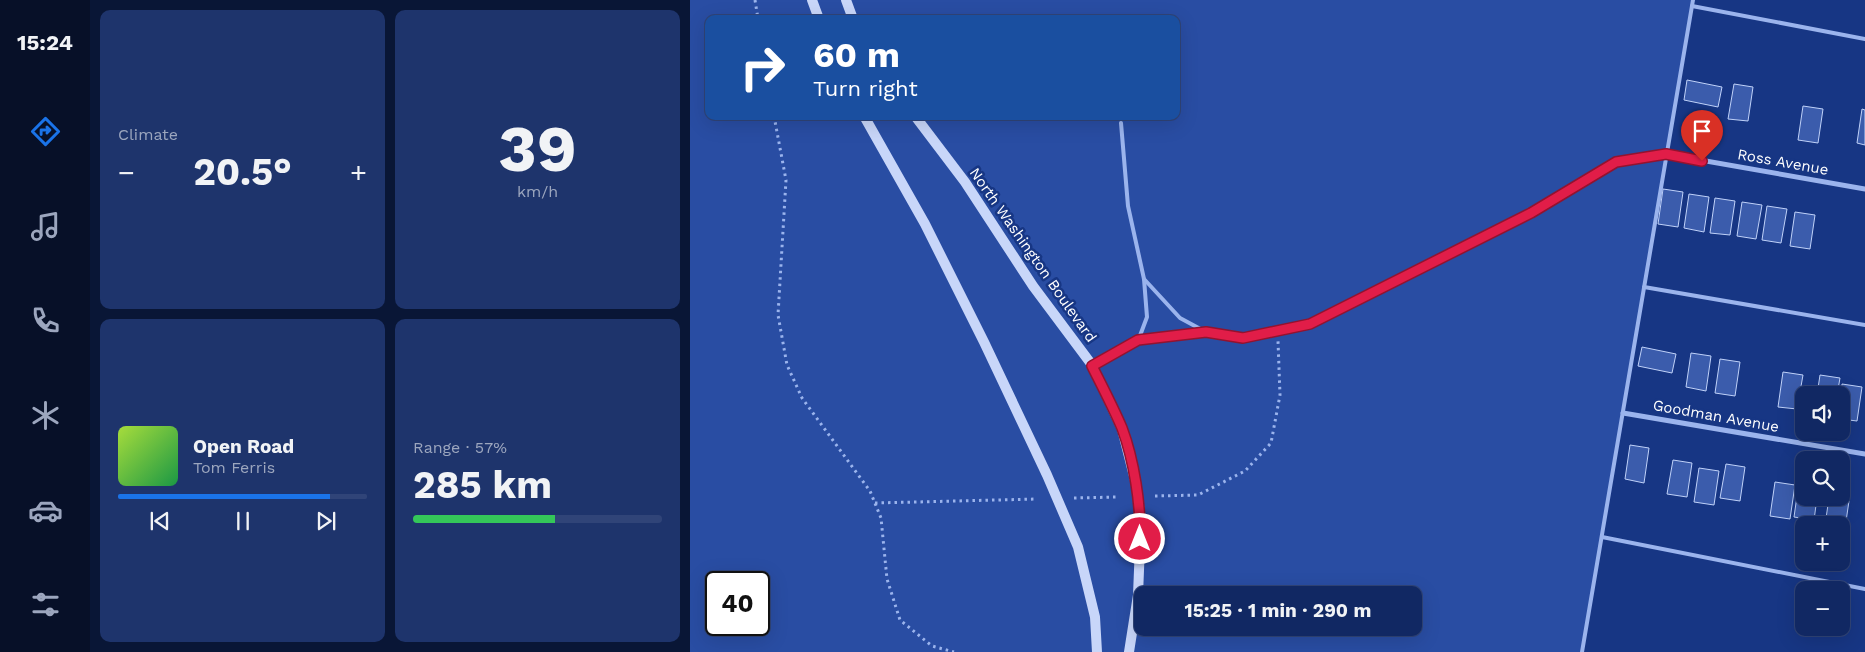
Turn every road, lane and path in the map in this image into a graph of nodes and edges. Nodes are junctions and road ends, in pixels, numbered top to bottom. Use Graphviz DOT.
graph roads {
  1 [pos="755,0"];
  2 [pos="812,0"];
  3 [pos="846,0"];
  4 [pos="1692,0"];
  5 [pos="1692,6"];
  6 [pos="757,15"];
  7 [pos="818,15"];
  8 [pos="852,15"];
  9 [pos="1865,38"];
  10 [pos="775,120"];
  11 [pos="866,120"];
  12 [pos="918,120"];
  13 [pos="1121,123"];
  14 [pos="1666,154"];
  15 [pos="1865,189"];
  16 [pos="1144,279"];
  17 [pos="1644,287"];
  18 [pos="1865,325"];
  19 [pos="1278,330"];
  20 [pos="1206,332"];
  21 [pos="1138,340"];
  22 [pos="1092,366"];
  23 [pos="1623,413"];
  24 [pos="1865,454"];
  25 [pos="1155,496"];
  26 [pos="1118,497"];
  27 [pos="1074,498"];
  28 [pos="1037,499"];
  29 [pos="875,503"];
  30 [pos="1602,538"];
  31 [pos="1865,589"];
  32 [pos="954,652"];
  33 [pos="1097,652"];
  34 [pos="1130,652"];
  35 [pos="1582,652"];
  1 -- 6 [label="path"];
  2 -- 7 [label="street"];
  3 -- 8 [label="street"];
  4 -- 5 [label="lane"];
  5 -- 9 [label="lane"];
  5 -- 14 [label="lane"];
  10 -- 29 [label="path"];
  11 -- 33 [label="street"];
  12 -- 22 [label="street, North Washington Boulevard"];
  13 -- 16 [label="lane"];
  14 -- 15 [label="street, Ross Avenue"];
  14 -- 17 [label="lane"];
  14 -- 19 [label="lane"];
  16 -- 20 [label="lane"];
  16 -- 21 [label="lane"];
  17 -- 18 [label="lane"];
  17 -- 23 [label="lane"];
  19 -- 20 [label="lane"];
  19 -- 25 [label="path"];
  20 -- 21 [label="lane"];
  21 -- 22 [label="lane"];
  22 -- 34 [label="street, North Washington Boulevard"];
  23 -- 24 [label="street, Goodman Avenue"];
  23 -- 30 [label="lane"];
  26 -- 27 [label="path"];
  28 -- 29 [label="path"];
  29 -- 32 [label="path"];
  30 -- 31 [label="lane"];
  30 -- 35 [label="lane"];
}
